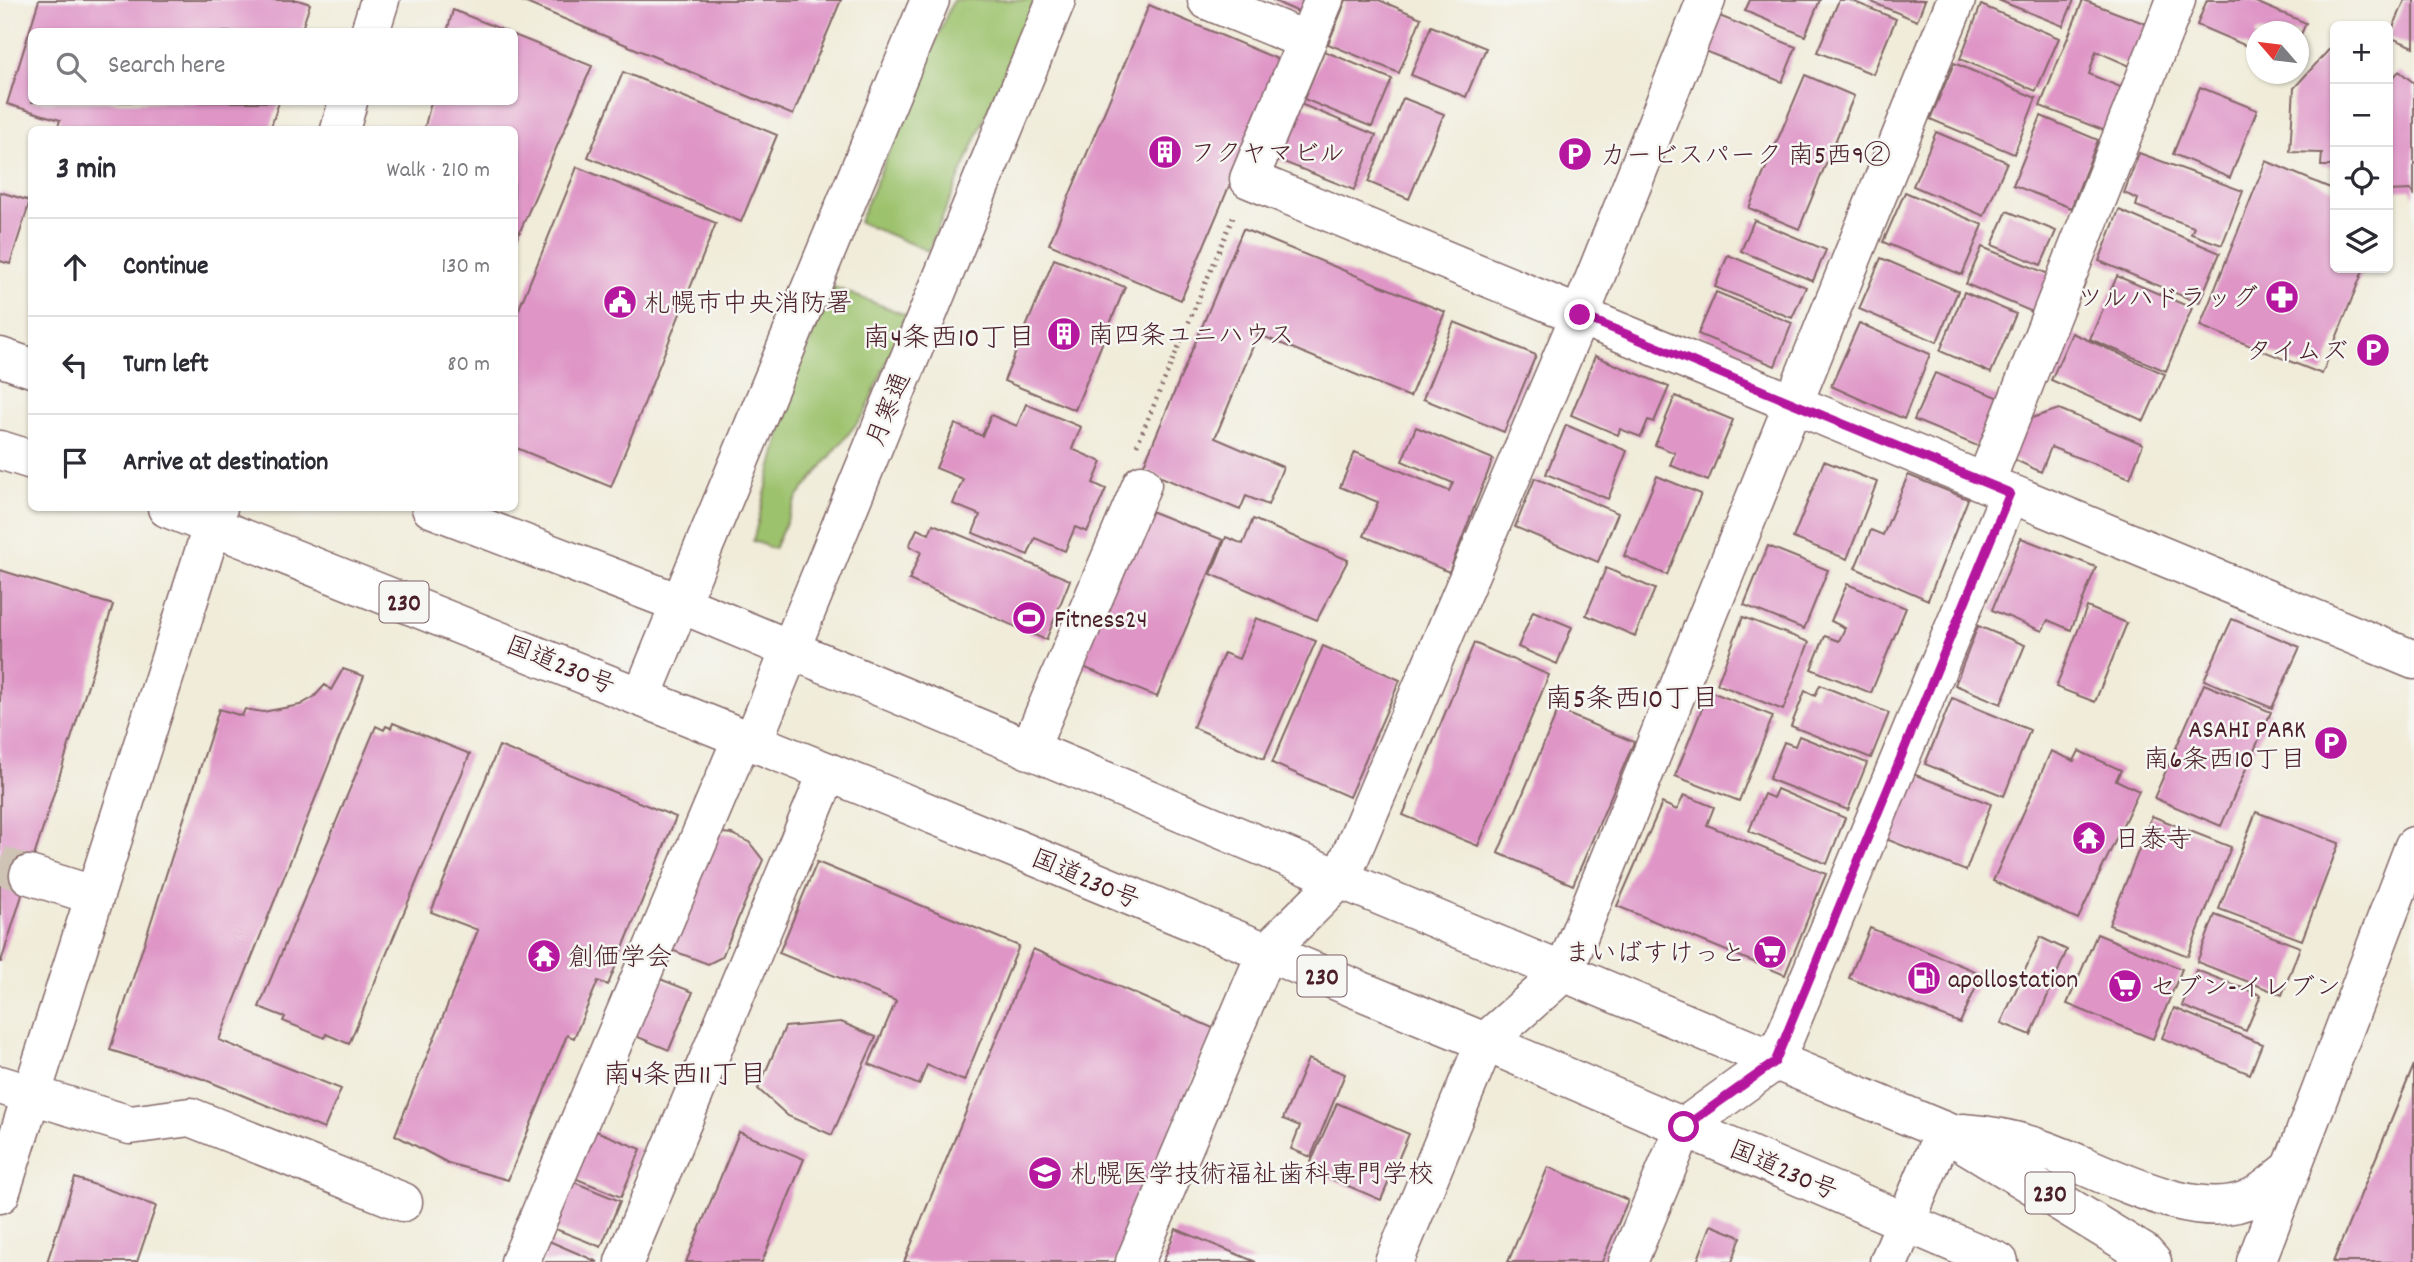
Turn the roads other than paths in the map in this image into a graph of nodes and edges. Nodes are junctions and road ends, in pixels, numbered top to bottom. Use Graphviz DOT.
graph roads {
  1 [pos="380,0"];
  2 [pos="930,0"];
  3 [pos="1056,0"];
  4 [pos="1208,0"];
  5 [pos="1324,0"];
  6 [pos="1706,0"];
  7 [pos="1956,0"];
  8 [pos="2176,0"];
  9 [pos="371,28"];
  10 [pos="1307,41"];
  11 [pos="347,105"];
  12 [pos="341,126"];
  13 [pos="1580,315"];
  14 [pos="0,357"];
  15 [pos="28,367"];
  16 [pos="1794,404"];
  17 [pos="0,450"];
  18 [pos="28,459"];
  19 [pos="1142,484"];
  20 [pos="1997,488"];
  21 [pos="185,511"];
  22 [pos="439,511"];
  23 [pos="215,516"];
  24 [pos="679,603"];
  25 [pos="789,652"];
  26 [pos="2414,660"];
  27 [pos="642,696"];
  28 [pos="747,740"];
  29 [pos="1029,750"];
  30 [pos="828,772"];
  31 [pos="2414,846"];
  32 [pos="29,874"];
  33 [pos="1341,878"];
  34 [pos="93,895"];
  35 [pos="1266,953"];
  36 [pos="1563,972"];
  37 [pos="1485,1042"];
  38 [pos="1775,1062"];
  39 [pos="15,1089"];
  40 [pos="1684,1127"];
  41 [pos="1944,1131"];
  42 [pos="2292,1168"];
  43 [pos="0,1194"];
  44 [pos="403,1202"];
  45 [pos="1906,1220"];
  46 [pos="520,1262"];
  47 [pos="624,1262"];
  48 [pos="1135,1262"];
  49 [pos="1394,1262"];
  50 [pos="1628,1262"];
  51 [pos="1889,1262"];
  52 [pos="1999,1262"];
  53 [pos="2152,1262"];
  54 [pos="2256,1262"];
  1 -- 9 [label="main road"];
  2 -- 24 [label="main road"];
  3 -- 25 [label="main road, 月寒通"];
  4 -- 10 [label="main road"];
  5 -- 10 [label="main road"];
  6 -- 13 [label="main road"];
  7 -- 16 [label="main road"];
  8 -- 20 [label="main road"];
  10 -- 13 [label="main road"];
  11 -- 12 [label="main road"];
  13 -- 16 [label="main road"];
  13 -- 33 [label="main road"];
  14 -- 15 [label="main road"];
  16 -- 20 [label="main road"];
  16 -- 36 [label="main road"];
  17 -- 18 [label="main road"];
  19 -- 29 [label="main road"];
  20 -- 26 [label="main road"];
  20 -- 38 [label="main road"];
  21 -- 23 [label="main road, 国道230号 / 230"];
  22 -- 24 [label="main road, 230"];
  23 -- 27 [label="main road, 国道230号 / 230"];
  23 -- 34 [label="main road"];
  24 -- 25 [label="main road, 230"];
  24 -- 27 [label="main road"];
  25 -- 28 [label="main road, 月寒通"];
  25 -- 29 [label="main road, 230"];
  27 -- 28 [label="main road, 国道230号 / 230"];
  28 -- 30 [label="main road, 国道230号 / 230"];
  28 -- 46 [label="main road, 月寒通"];
  29 -- 33 [label="main road, 230"];
  30 -- 35 [label="main road, 国道230号 / 230"];
  30 -- 47 [label="main road"];
  31 -- 42 [label="main road"];
  32 -- 34 [label="main road"];
  33 -- 35 [label="main road"];
  33 -- 36 [label="main road, 230"];
  34 -- 39 [label="main road"];
  35 -- 37 [label="main road, 国道230号 / 230"];
  35 -- 48 [label="main road"];
  36 -- 37 [label="main road"];
  36 -- 38 [label="main road, 230"];
  37 -- 40 [label="main road, 国道230号 / 230"];
  37 -- 49 [label="main road"];
  38 -- 40 [label="main road"];
  38 -- 41 [label="main road, 230"];
  39 -- 43 [label="main road"];
  39 -- 44 [label="main road"];
  40 -- 45 [label="main road, 国道230号 / 230"];
  40 -- 50 [label="main road"];
  41 -- 42 [label="main road"];
  41 -- 45 [label="main road"];
  41 -- 53 [label="main road, 230"];
  42 -- 54 [label="main road"];
  45 -- 51 [label="main road"];
  45 -- 52 [label="main road, 国道230号 / 230"];
}
